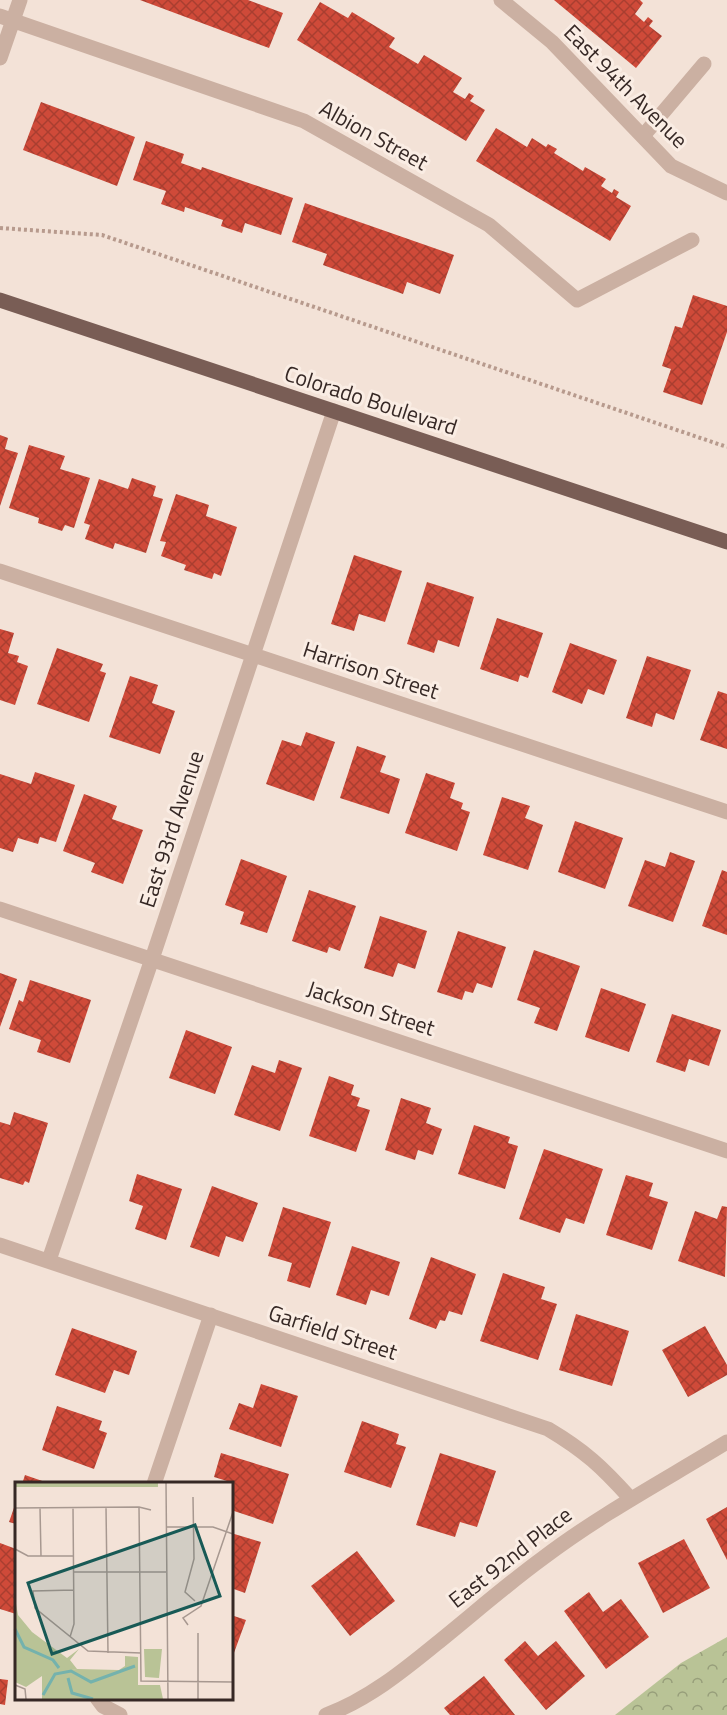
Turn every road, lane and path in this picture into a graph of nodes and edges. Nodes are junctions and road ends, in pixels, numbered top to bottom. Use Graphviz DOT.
graph roads {
  1 [pos="20,0"];
  2 [pos="501,0"];
  3 [pos="6,18"];
  4 [pos="0,58"];
  5 [pos="704,64"];
  6 [pos="643,136"];
  7 [pos="727,193"];
  8 [pos="0,228"];
  9 [pos="692,240"];
  10 [pos="0,300"];
  11 [pos="334,411"];
  12 [pos="727,447"];
  13 [pos="727,542"];
  14 [pos="0,571"];
  15 [pos="252,654"];
  16 [pos="727,812"];
  17 [pos="0,909"];
  18 [pos="152,959"];
  19 [pos="727,1150"];
  20 [pos="0,1245"];
  21 [pos="49,1260"];
  22 [pos="211,1315"];
  23 [pos="727,1442"];
  24 [pos="155,1482"];
  25 [pos="630,1498"];
  26 [pos="98,1700"];
  27 [pos="120,1715"];
  28 [pos="326,1715"];
  1 -- 3 [label="street"];
  2 -- 6 [label="street, East 94th Avenue"];
  3 -- 4 [label="street"];
  3 -- 9 [label="street, Albion Street"];
  5 -- 6 [label="street"];
  6 -- 7 [label="street, East 94th Avenue"];
  8 -- 12 [label="path"];
  10 -- 11 [label="main road, Colorado Boulevard"];
  11 -- 13 [label="main road, Colorado Boulevard"];
  11 -- 15 [label="street, East 93rd Avenue"];
  14 -- 15 [label="street, Harrison Street"];
  15 -- 16 [label="street, Harrison Street"];
  15 -- 18 [label="street, East 93rd Avenue"];
  17 -- 18 [label="street, Jackson Street"];
  18 -- 19 [label="street, Jackson Street"];
  18 -- 21 [label="street, East 93rd Avenue"];
  20 -- 21 [label="street, Garfield Street"];
  21 -- 22 [label="street, Garfield Street"];
  22 -- 24 [label="street"];
  22 -- 25 [label="street, Garfield Street"];
  23 -- 25 [label="street, East 92nd Place"];
  25 -- 28 [label="street, East 92nd Place"];
  26 -- 27 [label="street"];
}
